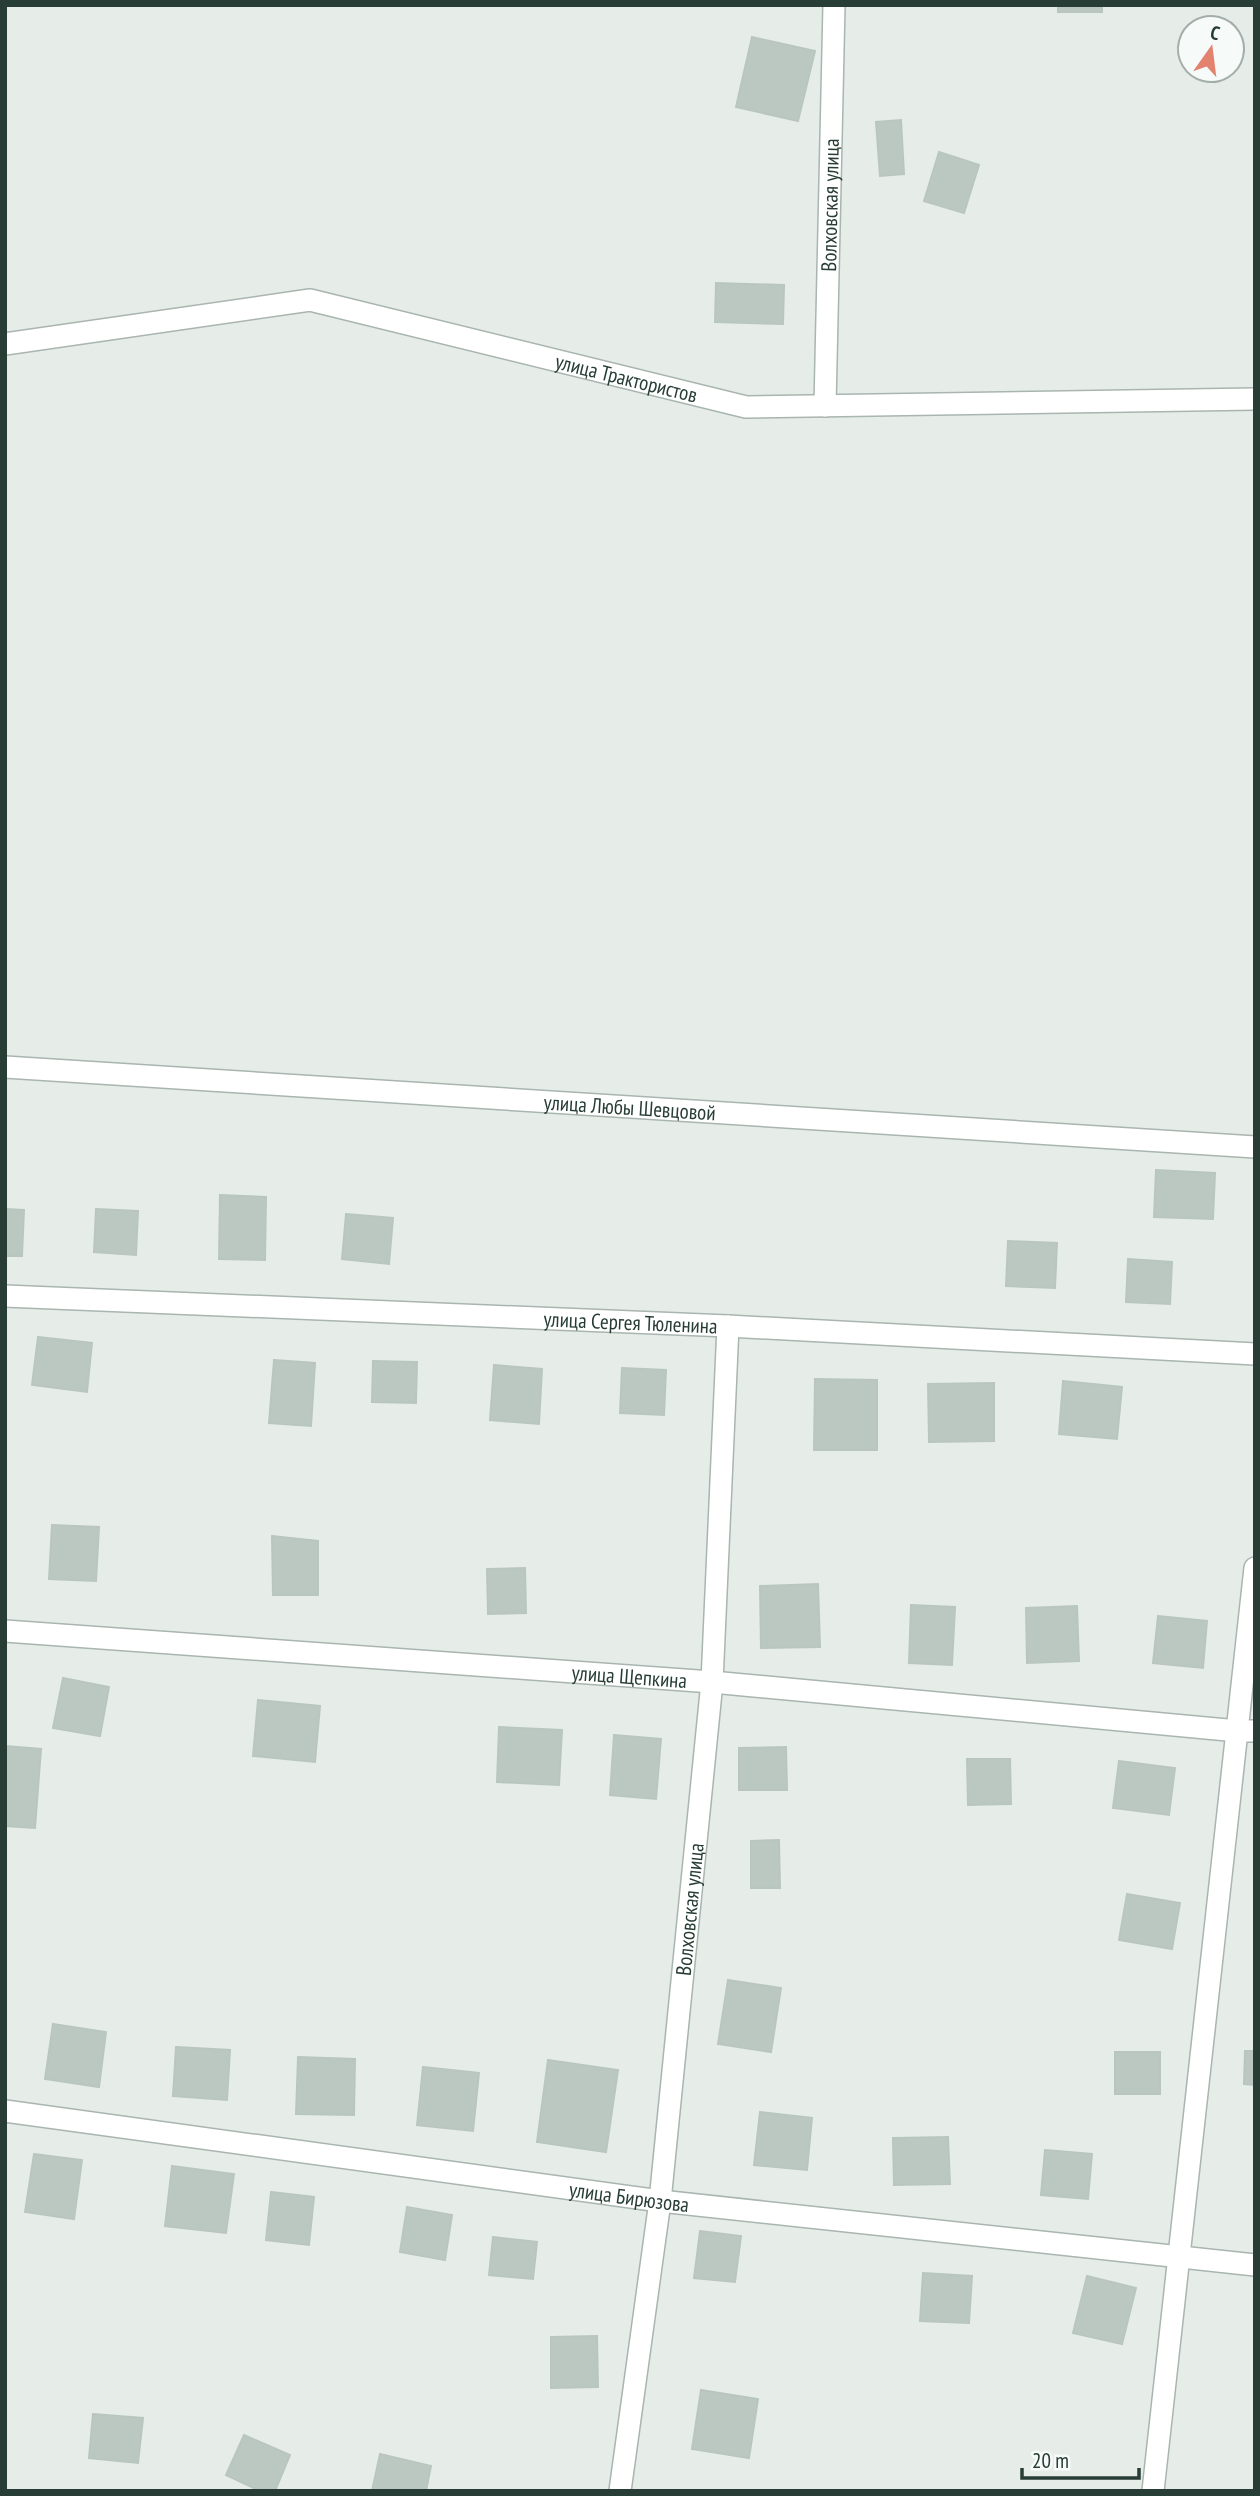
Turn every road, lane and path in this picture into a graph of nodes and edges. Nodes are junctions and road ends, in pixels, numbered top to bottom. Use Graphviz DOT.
graph roads {
  1 [pos="834,5"];
  2 [pos="5,344"];
  3 [pos="1255,399"];
  4 [pos="825,406"];
  5 [pos="5,1067"];
  6 [pos="1255,1147"];
  7 [pos="5,1296"];
  8 [pos="728,1326"];
  9 [pos="1255,1354"];
  10 [pos="1255,1568"];
  11 [pos="5,1631"];
  12 [pos="712,1682"];
  13 [pos="1247,1731"];
  14 [pos="5,2111"];
  15 [pos="660,2201"];
  16 [pos="1180,2256"];
  17 [pos="1255,2265"];
  18 [pos="620,2491"];
  19 [pos="1153,2491"];
  1 -- 4 [label="street, Волховская улица"];
  2 -- 4 [label="street, улица Трактористов"];
  3 -- 4 [label="street, улица Трактористов"];
  5 -- 6 [label="street, улица Любы Шевцовой"];
  7 -- 8 [label="street, улица Сергея Тюленина"];
  8 -- 9 [label="street, улица Сергея Тюленина"];
  8 -- 12 [label="street, Волховская улица"];
  10 -- 13 [label="street"];
  11 -- 12 [label="street, улица Щепкина"];
  12 -- 13 [label="street, улица Щепкина"];
  12 -- 15 [label="street, Волховская улица"];
  13 -- 16 [label="street"];
  14 -- 15 [label="street, улица Бирюзова"];
  15 -- 16 [label="street, улица Бирюзова"];
  15 -- 18 [label="street, Волховская улица"];
  16 -- 17 [label="street, улица Бирюзова"];
  16 -- 19 [label="street"];
}
